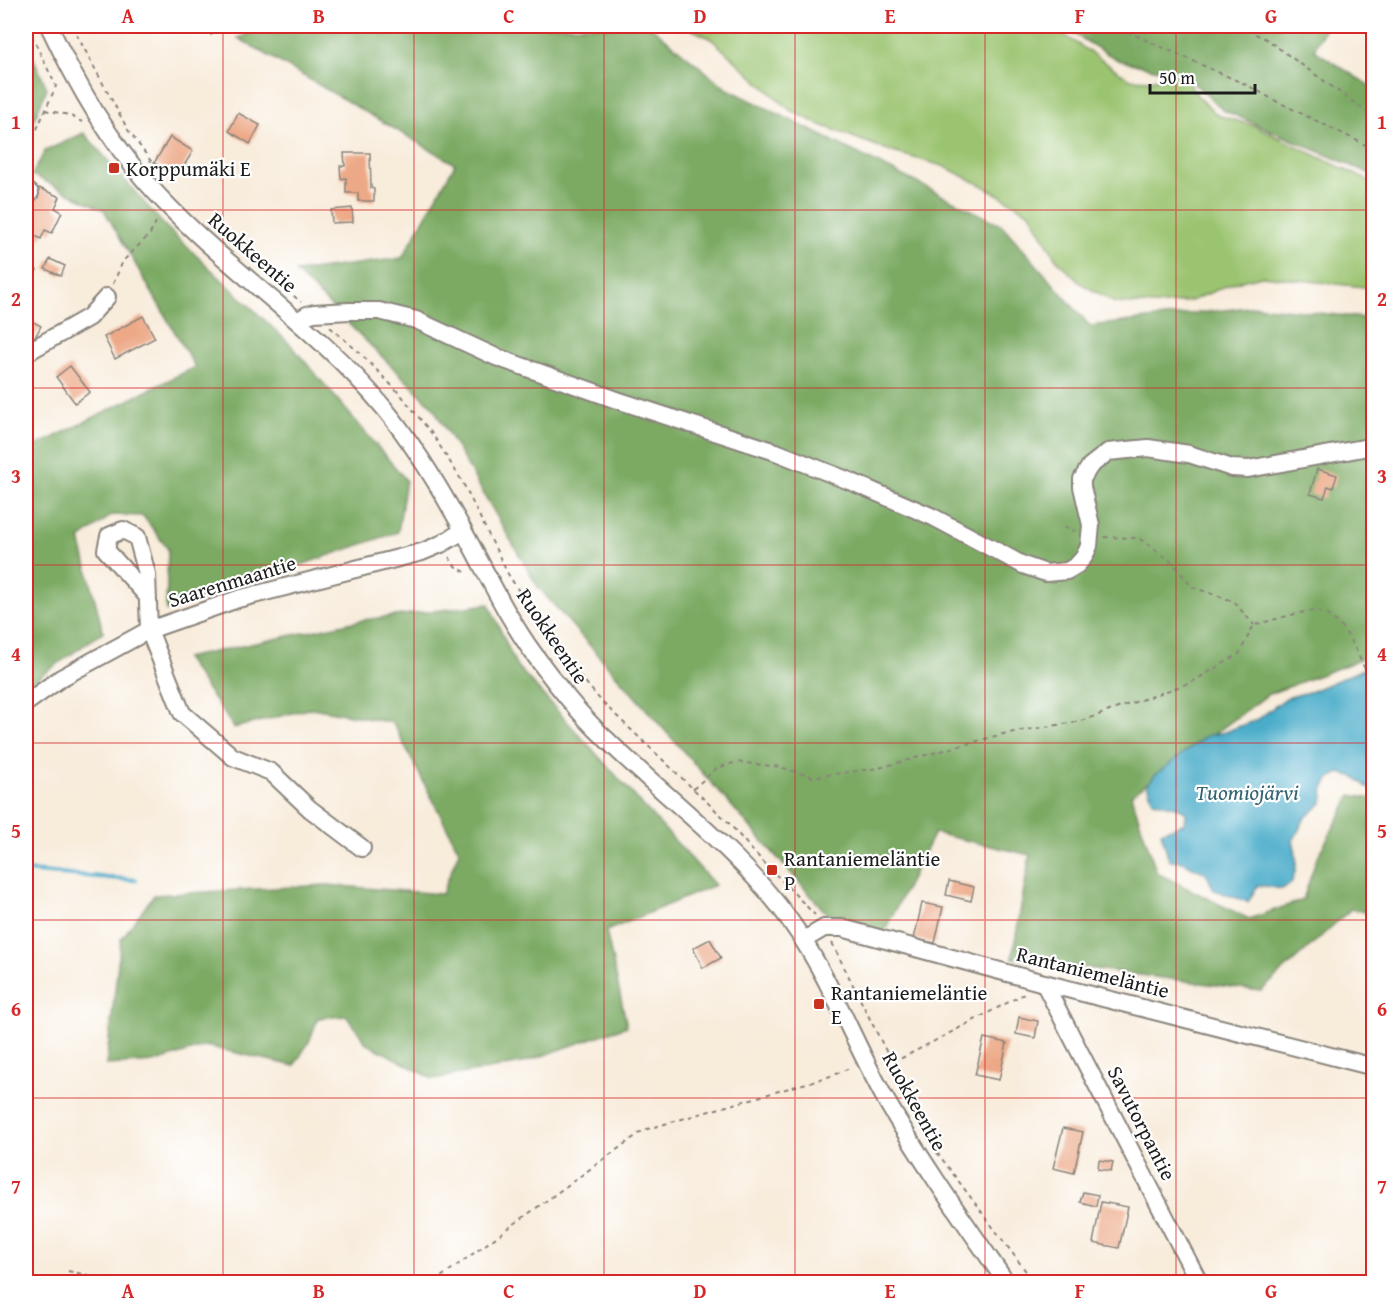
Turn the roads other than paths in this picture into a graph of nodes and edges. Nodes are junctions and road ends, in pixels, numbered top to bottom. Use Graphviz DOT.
graph roads {
  1 [pos="49,26"];
  2 [pos="107,297"];
  3 [pos="297,321"];
  4 [pos="26,353"];
  5 [pos="1374,446"];
  6 [pos="464,531"];
  7 [pos="147,597"];
  8 [pos="149,630"];
  9 [pos="26,703"];
  10 [pos="362,848"];
  11 [pos="804,940"];
  12 [pos="1044,983"];
  13 [pos="1374,1067"];
  14 [pos="1006,1282"];
  15 [pos="1199,1282"];
  1 -- 3 [label="street, Ruokkeentie"];
  2 -- 4 [label="street"];
  3 -- 5 [label="street"];
  3 -- 6 [label="street, Ruokkeentie"];
  6 -- 8 [label="street, Saarenmaantie"];
  6 -- 11 [label="street, Ruokkeentie"];
  7 -- 8 [label="street"];
  8 -- 9 [label="street, Saarenmaantie"];
  8 -- 10 [label="street"];
  11 -- 12 [label="street, Rantaniemeläntie"];
  11 -- 14 [label="street, Ruokkeentie"];
  12 -- 13 [label="street, Rantaniemeläntie"];
  12 -- 15 [label="street, Savutorpantie"];
}
